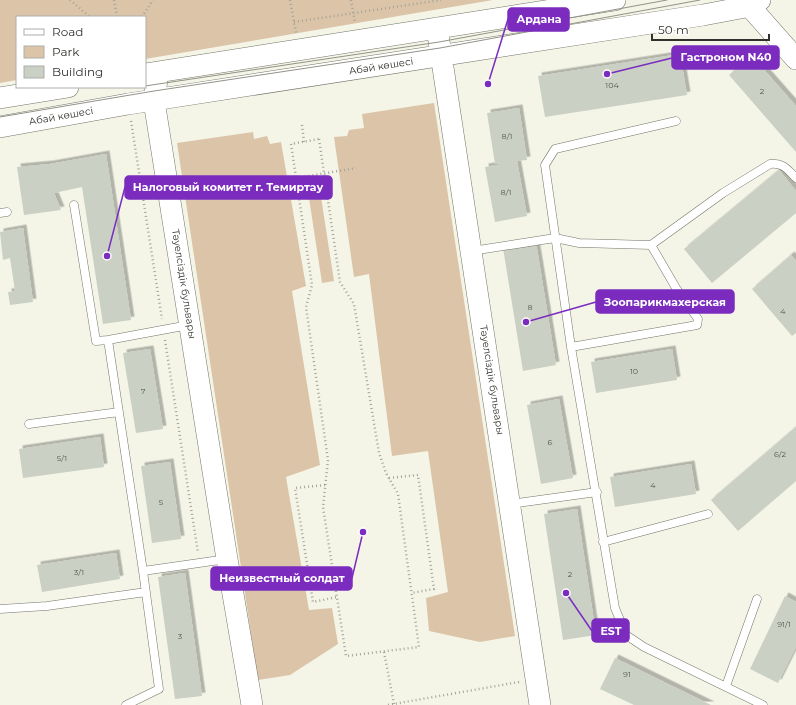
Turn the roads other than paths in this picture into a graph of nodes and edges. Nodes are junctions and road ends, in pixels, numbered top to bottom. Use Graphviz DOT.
graph roads {
  1 [pos="615,0"];
  2 [pos="751,2"];
  3 [pos="437,28"];
  4 [pos="441,56"];
  5 [pos="796,59"];
  6 [pos="151,73"];
  7 [pos="62,88"];
  8 [pos="0,98"];
  9 [pos="154,101"];
  10 [pos="676,121"];
  11 [pos="0,127"];
  12 [pos="796,178"];
  13 [pos="74,205"];
  14 [pos="555,238"];
  15 [pos="651,245"];
  16 [pos="472,251"];
  17 [pos="191,325"];
  18 [pos="108,340"];
  19 [pos="571,347"];
  20 [pos="119,412"];
  21 [pos="29,424"];
  22 [pos="597,492"];
  23 [pos="510,504"];
  24 [pos="708,514"];
  25 [pos="603,542"];
  26 [pos="227,559"];
  27 [pos="143,571"];
  28 [pos="146,592"];
  29 [pos="757,599"];
  30 [pos="0,609"];
  31 [pos="726,686"];
  32 [pos="126,705"];
  33 [pos="252,705"];
  34 [pos="540,705"];
  35 [pos="763,705"];
  1 -- 3 [label="street"];
  2 -- 4 [label="street, Абай көшесі"];
  2 -- 5 [label="street"];
  3 -- 4 [label="street, Тәуелсіздік бульвары"];
  3 -- 6 [label="street"];
  4 -- 9 [label="street, Абай көшесі"];
  4 -- 16 [label="street, Тәуелсіздік бульвары"];
  6 -- 9 [label="street, Тәуелсіздік бульвары"];
  7 -- 8 [label="street"];
  9 -- 11 [label="street, Абай көшесі"];
  9 -- 17 [label="street, Тәуелсіздік бульвары"];
  10 -- 14 [label="lane"];
  12 -- 15 [label="lane"];
  13 -- 18 [label="lane"];
  14 -- 15 [label="lane"];
  14 -- 16 [label="lane"];
  14 -- 19 [label="lane"];
  15 -- 19 [label="lane"];
  16 -- 23 [label="street, Тәуелсіздік бульвары"];
  17 -- 18 [label="lane"];
  17 -- 26 [label="street, Тәуелсіздік бульвары"];
  18 -- 20 [label="lane"];
  19 -- 22 [label="lane"];
  20 -- 21 [label="lane"];
  20 -- 27 [label="lane"];
  22 -- 23 [label="lane"];
  22 -- 25 [label="lane"];
  23 -- 34 [label="street, Тәуелсіздік бульвары"];
  24 -- 25 [label="lane"];
  25 -- 31 [label="lane"];
  26 -- 27 [label="lane"];
  26 -- 33 [label="street, Тәуелсіздік бульвары"];
  27 -- 28 [label="lane"];
  28 -- 30 [label="lane"];
  28 -- 32 [label="lane"];
  29 -- 31 [label="lane"];
  31 -- 35 [label="lane"];
}
